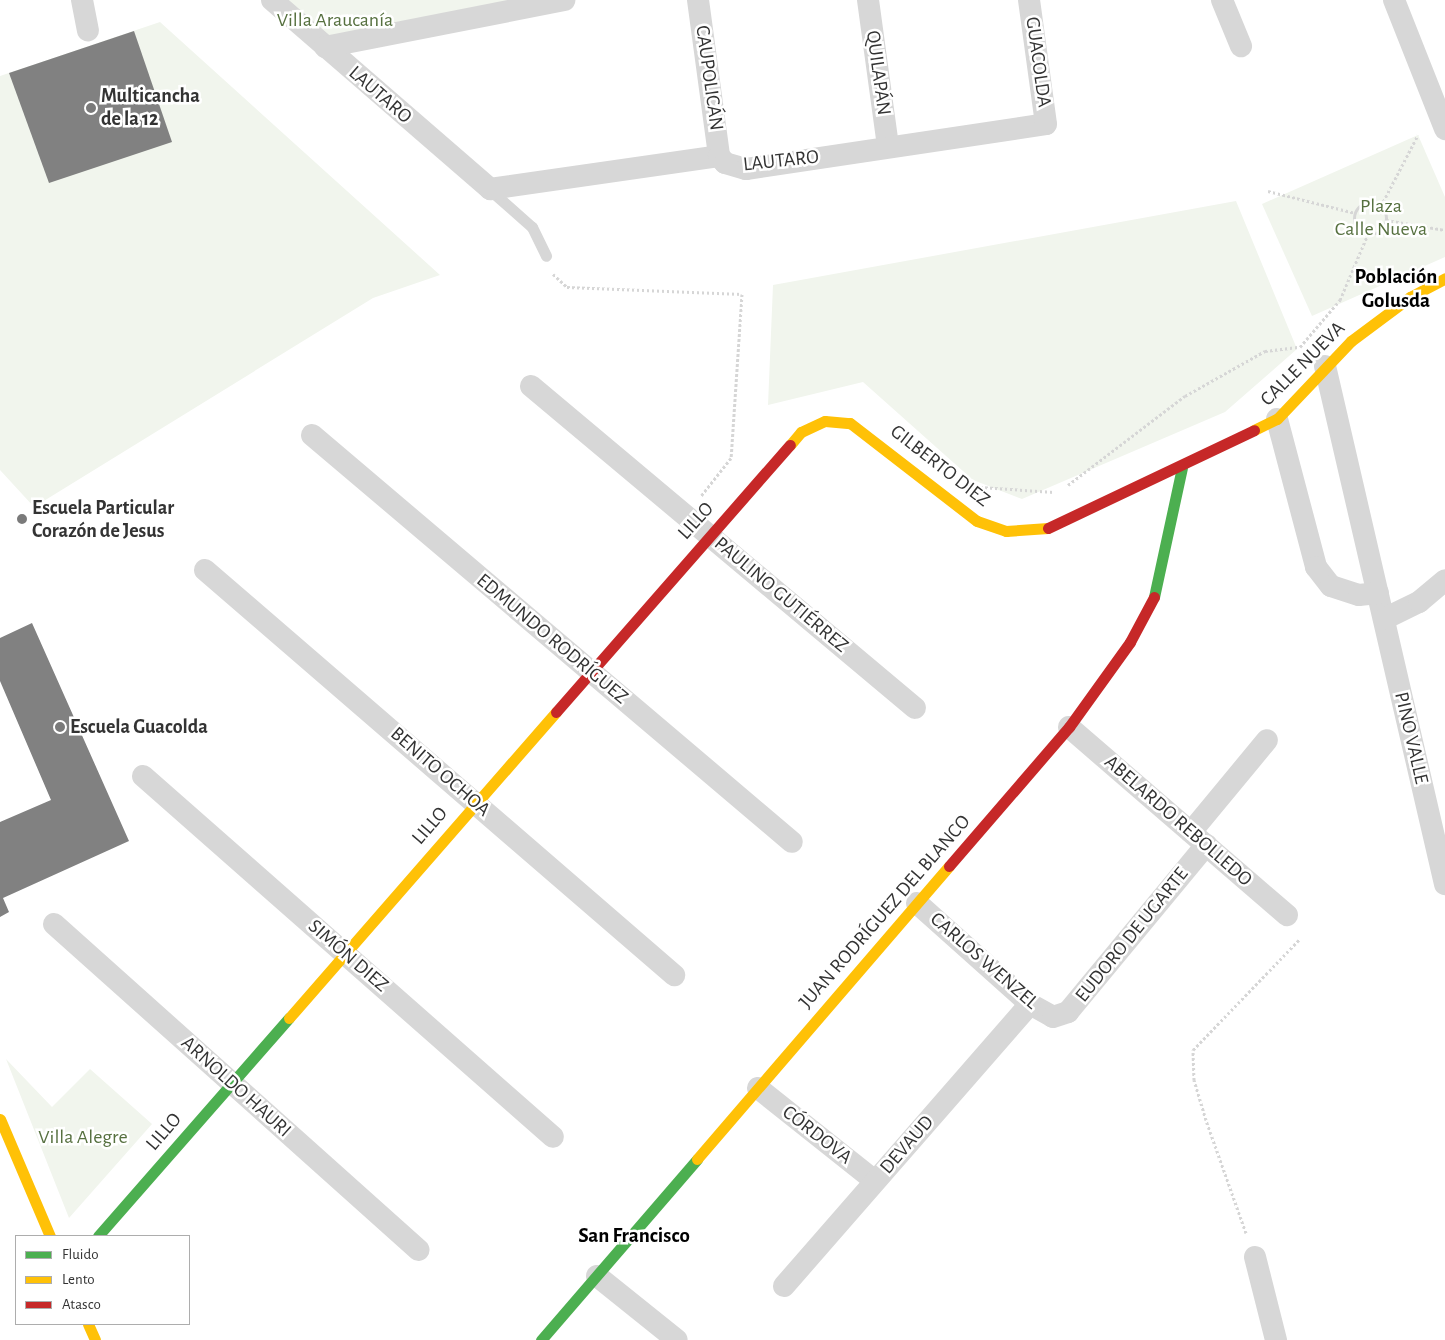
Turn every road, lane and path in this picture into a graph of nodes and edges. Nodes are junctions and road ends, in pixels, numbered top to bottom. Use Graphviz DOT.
graph roads {
  1 [pos="82,0"];
  2 [pos="272,0"];
  3 [pos="564,0"];
  4 [pos="698,0"];
  5 [pos="868,0"];
  6 [pos="1029,0"];
  7 [pos="1222,0"];
  8 [pos="1394,0"];
  9 [pos="88,30"];
  10 [pos="1241,46"];
  11 [pos="325,47"];
  12 [pos="1046,124"];
  13 [pos="1445,129"];
  14 [pos="1418,135"];
  15 [pos="888,146"];
  16 [pos="719,156"];
  17 [pos="490,189"];
  18 [pos="1268,191"];
  19 [pos="1381,206"];
  20 [pos="1355,213"];
  21 [pos="1386,220"];
  22 [pos="1445,230"];
  23 [pos="1368,234"];
  24 [pos="546,256"];
  25 [pos="551,272"];
  26 [pos="1445,278"];
  27 [pos="1325,366"];
  28 [pos="531,386"];
  29 [pos="1277,419"];
  30 [pos="312,436"];
  31 [pos="792,442"];
  32 [pos="1182,468"];
  33 [pos="974,486"];
  34 [pos="685,515"];
  35 [pos="708,534"];
  36 [pos="205,570"];
  37 [pos="1445,580"];
  38 [pos="1378,593"];
  39 [pos="1384,619"];
  40 [pos="590,671"];
  41 [pos="915,708"];
  42 [pos="1069,727"];
  43 [pos="1267,740"];
  44 [pos="144,776"];
  45 [pos="475,803"];
  46 [pos="1198,838"];
  47 [pos="792,842"];
  48 [pos="1444,872"];
  49 [pos="917,903"];
  50 [pos="1287,915"];
  51 [pos="54,924"];
  52 [pos="345,953"];
  53 [pos="674,974"];
  54 [pos="1030,1004"];
  55 [pos="1053,1017"];
  56 [pos="232,1083"];
  57 [pos="758,1088"];
  58 [pos="0,1119"];
  59 [pos="553,1137"];
  60 [pos="875,1181"];
  61 [pos="50,1235"];
  62 [pos="99,1235"];
  63 [pos="418,1250"];
  64 [pos="1254,1257"];
  65 [pos="597,1276"];
  66 [pos="784,1286"];
  67 [pos="88,1325"];
  68 [pos="95,1340"];
  69 [pos="541,1340"];
  70 [pos="677,1340"];
  71 [pos="1276,1340"];
  1 -- 9 [label="street"];
  2 -- 11 [label="street, LAUTARO"];
  3 -- 11 [label="street"];
  4 -- 16 [label="street, CAUPOLICÁN"];
  5 -- 15 [label="street, QUILAPÁN"];
  6 -- 12 [label="street, GUACOLDA"];
  7 -- 10 [label="street"];
  8 -- 13 [label="street"];
  11 -- 17 [label="street, LAUTARO"];
  12 -- 15 [label="street, LAUTARO"];
  14 -- 19 [label="path"];
  15 -- 16 [label="street, LAUTARO"];
  16 -- 17 [label="street, LAUTARO"];
  17 -- 24 [label="lane, LAUTARO"];
  18 -- 20 [label="path"];
  19 -- 20 [label="path"];
  19 -- 21 [label="path"];
  20 -- 23 [label="path"];
  21 -- 22 [label="path"];
  21 -- 23 [label="path"];
  23 -- 33 [label="path"];
  25 -- 34 [label="path"];
  26 -- 27 [label="street, CALLE NUEVA"];
  27 -- 29 [label="street, CALLE NUEVA"];
  27 -- 38 [label="street, PINO VALLE"];
  28 -- 34 [label="street, PAULINO GUTIÉRREZ"];
  29 -- 32 [label="street, CALLE NUEVA"];
  29 -- 38 [label="street"];
  30 -- 40 [label="street, EDMUNDO RODRÍGUEZ"];
  31 -- 32 [label="street, GILBERTO DIEZ"];
  31 -- 35 [label="street, LILLO"];
  32 -- 42 [label="street, JUAN RODRÍGUEZ DEL BLANCO"];
  34 -- 35 [label="street, PAULINO GUTIÉRREZ"];
  35 -- 40 [label="street, LILLO"];
  35 -- 41 [label="street, PAULINO GUTIÉRREZ"];
  36 -- 45 [label="street, BENITO OCHOA"];
  37 -- 39 [label="street"];
  38 -- 39 [label="street, PINO VALLE"];
  39 -- 48 [label="street, PINO VALLE"];
  40 -- 45 [label="street, LILLO"];
  40 -- 47 [label="street, EDMUNDO RODRÍGUEZ"];
  42 -- 46 [label="street, ABELARDO REBOLLEDO"];
  42 -- 49 [label="street, JUAN RODRÍGUEZ DEL BLANCO"];
  43 -- 46 [label="street, EUDORO DE UGARTE"];
  44 -- 52 [label="street, SIMÓN DIEZ"];
  45 -- 52 [label="street, LILLO"];
  45 -- 53 [label="street, BENITO OCHOA"];
  46 -- 50 [label="street, ABELARDO REBOLLEDO"];
  46 -- 55 [label="street, EUDORO DE UGARTE"];
  49 -- 54 [label="street, CARLOS WENZEL"];
  49 -- 57 [label="street, JUAN RODRÍGUEZ DEL BLANCO"];
  50 -- 64 [label="path"];
  51 -- 56 [label="street, ARNOLDO HAURI"];
  52 -- 56 [label="street, LILLO"];
  52 -- 59 [label="street, SIMÓN DIEZ"];
  54 -- 55 [label="street, CARLOS WENZEL"];
  54 -- 60 [label="street, DEVAUD"];
  56 -- 62 [label="street, LILLO"];
  56 -- 63 [label="street, ARNOLDO HAURI"];
  57 -- 60 [label="street, CÓRDOVA"];
  57 -- 65 [label="street, JUAN RODRÍGUEZ DEL BLANCO"];
  58 -- 61 [label="street"];
  60 -- 66 [label="street, DEVAUD"];
  64 -- 71 [label="street"];
  65 -- 69 [label="street, JUAN RODRÍGUEZ DEL BLANCO"];
  65 -- 70 [label="street"];
  67 -- 68 [label="street"];
}
